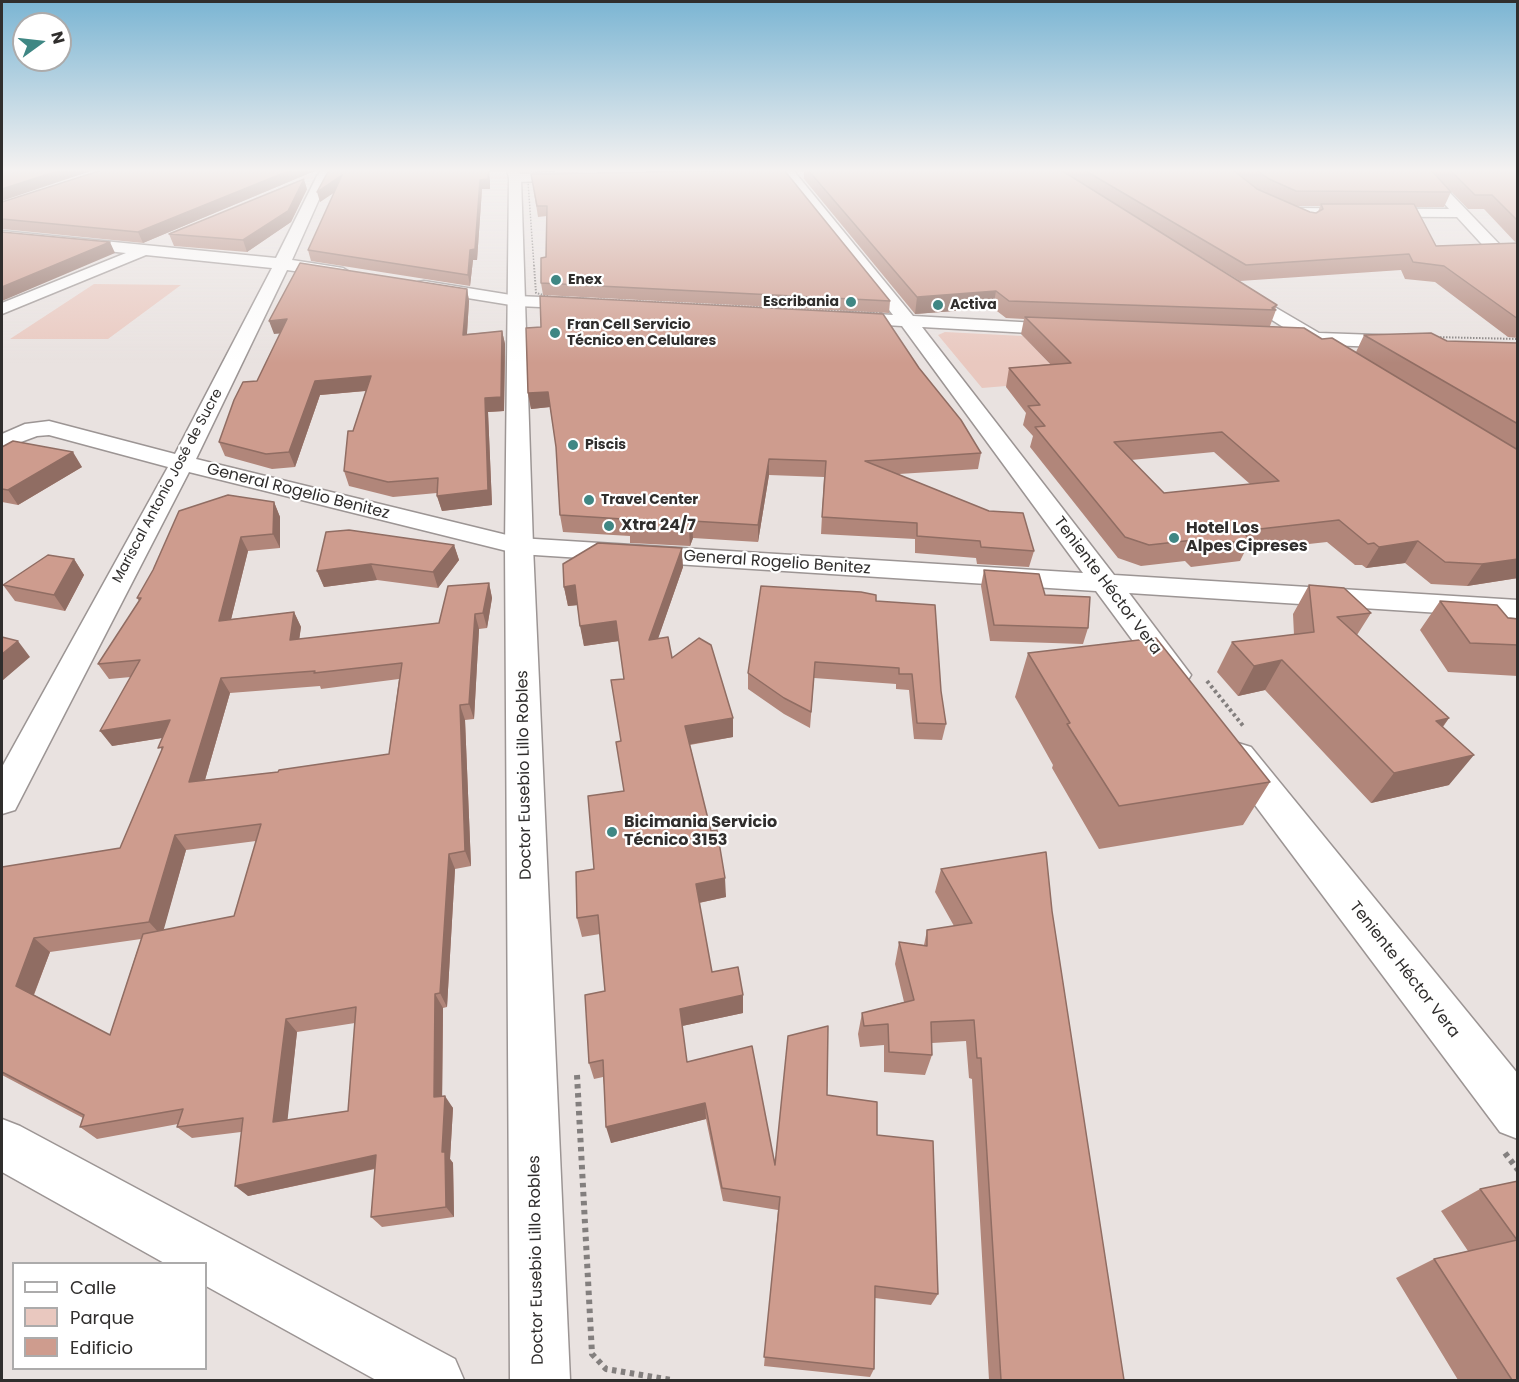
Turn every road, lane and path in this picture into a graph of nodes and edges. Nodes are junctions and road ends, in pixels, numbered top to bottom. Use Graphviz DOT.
graph roads {
  1 [pos="295,234"];
  2 [pos="515,234"];
  3 [pos="525,234"];
  4 [pos="823,234"];
  5 [pos="837,234"];
  6 [pos="1482,234"];
  7 [pos="2,235"];
  8 [pos="175,238"];
  9 [pos="1496,249"];
  10 [pos="143,251"];
  11 [pos="283,264"];
  12 [pos="365,276"];
  13 [pos="1223,281"];
  14 [pos="412,284"];
  15 [pos="517,301"];
  16 [pos="602,305"];
  17 [pos="2,309"];
  18 [pos="824,317"];
  19 [pos="907,322"];
  20 [pos="1080,329"];
  21 [pos="1268,337"];
  22 [pos="1518,339"];
  23 [pos="1316,340"];
  24 [pos="1424,340"];
  25 [pos="1345,358"];
  26 [pos="2,442"];
  27 [pos="181,463"];
  28 [pos="519,546"];
  29 [pos="1106,584"];
  30 [pos="1518,609"];
  31 [pos="1217,710"];
  32 [pos="2,800"];
  33 [pos="576,1068"];
  34 [pos="1518,1114"];
  35 [pos="2,1144"];
  36 [pos="1503,1150"];
  37 [pos="1518,1170"];
  38 [pos="629,1377"];
  39 [pos="434,1380"];
  40 [pos="540,1380"];
  41 [pos="671,1380"];
  1 -- 11 [label="street, Mariscal Antonio José de Sucre"];
  2 -- 15 [label="street, Doctor Eusebio Lillo Robles"];
  3 -- 4 [label="path"];
  5 -- 19 [label="street, Teniente Héctor Vera"];
  6 -- 9 [label="street"];
  7 -- 10 [label="street"];
  8 -- 10 [label="street"];
  10 -- 11 [label="street"];
  10 -- 17 [label="street"];
  11 -- 12 [label="street"];
  11 -- 27 [label="street, Mariscal Antonio José de Sucre"];
  13 -- 23 [label="street"];
  14 -- 15 [label="street"];
  15 -- 16 [label="street"];
  15 -- 28 [label="street, Doctor Eusebio Lillo Robles"];
  18 -- 19 [label="street"];
  19 -- 20 [label="street"];
  19 -- 29 [label="street, Teniente Héctor Vera"];
  21 -- 23 [label="street"];
  22 -- 24 [label="path"];
  23 -- 24 [label="street"];
  23 -- 25 [label="street"];
  26 -- 27 [label="street, General Rogelio Benitez"];
  27 -- 28 [label="street, General Rogelio Benitez"];
  27 -- 32 [label="street, Mariscal Antonio José de Sucre"];
  28 -- 29 [label="street, General Rogelio Benitez"];
  28 -- 40 [label="street, Doctor Eusebio Lillo Robles"];
  29 -- 30 [label="street, General Rogelio Benitez"];
  29 -- 31 [label="street, Teniente Héctor Vera"];
  31 -- 31 [label="path"];
  31 -- 34 [label="street, Teniente Héctor Vera"];
  33 -- 38 [label="path"];
  35 -- 39 [label="street"];
  36 -- 37 [label="path"];
  38 -- 41 [label="path"];
}
